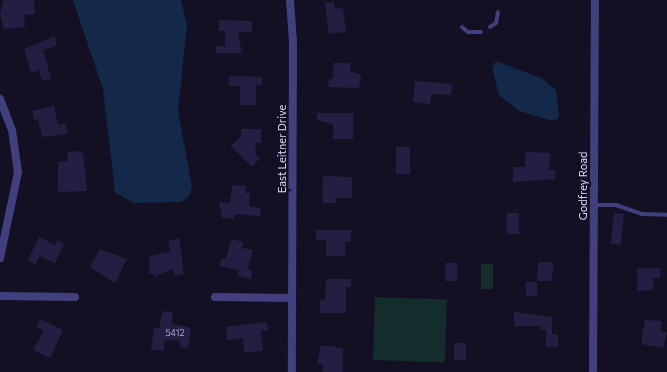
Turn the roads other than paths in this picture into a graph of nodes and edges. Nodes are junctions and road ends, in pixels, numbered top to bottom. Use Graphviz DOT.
graph roads {
  1 [pos="290,0"];
  2 [pos="595,0"];
  3 [pos="498,12"];
  4 [pos="462,27"];
  5 [pos="490,27"];
  6 [pos="481,32"];
  7 [pos="0,99"];
  8 [pos="594,205"];
  9 [pos="667,215"];
  10 [pos="0,258"];
  11 [pos="0,296"];
  12 [pos="75,297"];
  13 [pos="215,297"];
  14 [pos="292,298"];
  15 [pos="292,372"];
  16 [pos="593,372"];
  1 -- 14 [label="street, East Leitner Drive"];
  2 -- 8 [label="street, Godfrey Road"];
  3 -- 5 [label="lane"];
  4 -- 6 [label="lane"];
  7 -- 10 [label="street"];
  8 -- 9 [label="lane"];
  8 -- 16 [label="street, Godfrey Road"];
  11 -- 12 [label="street"];
  13 -- 14 [label="street"];
  14 -- 15 [label="street, East Leitner Drive"];
}
